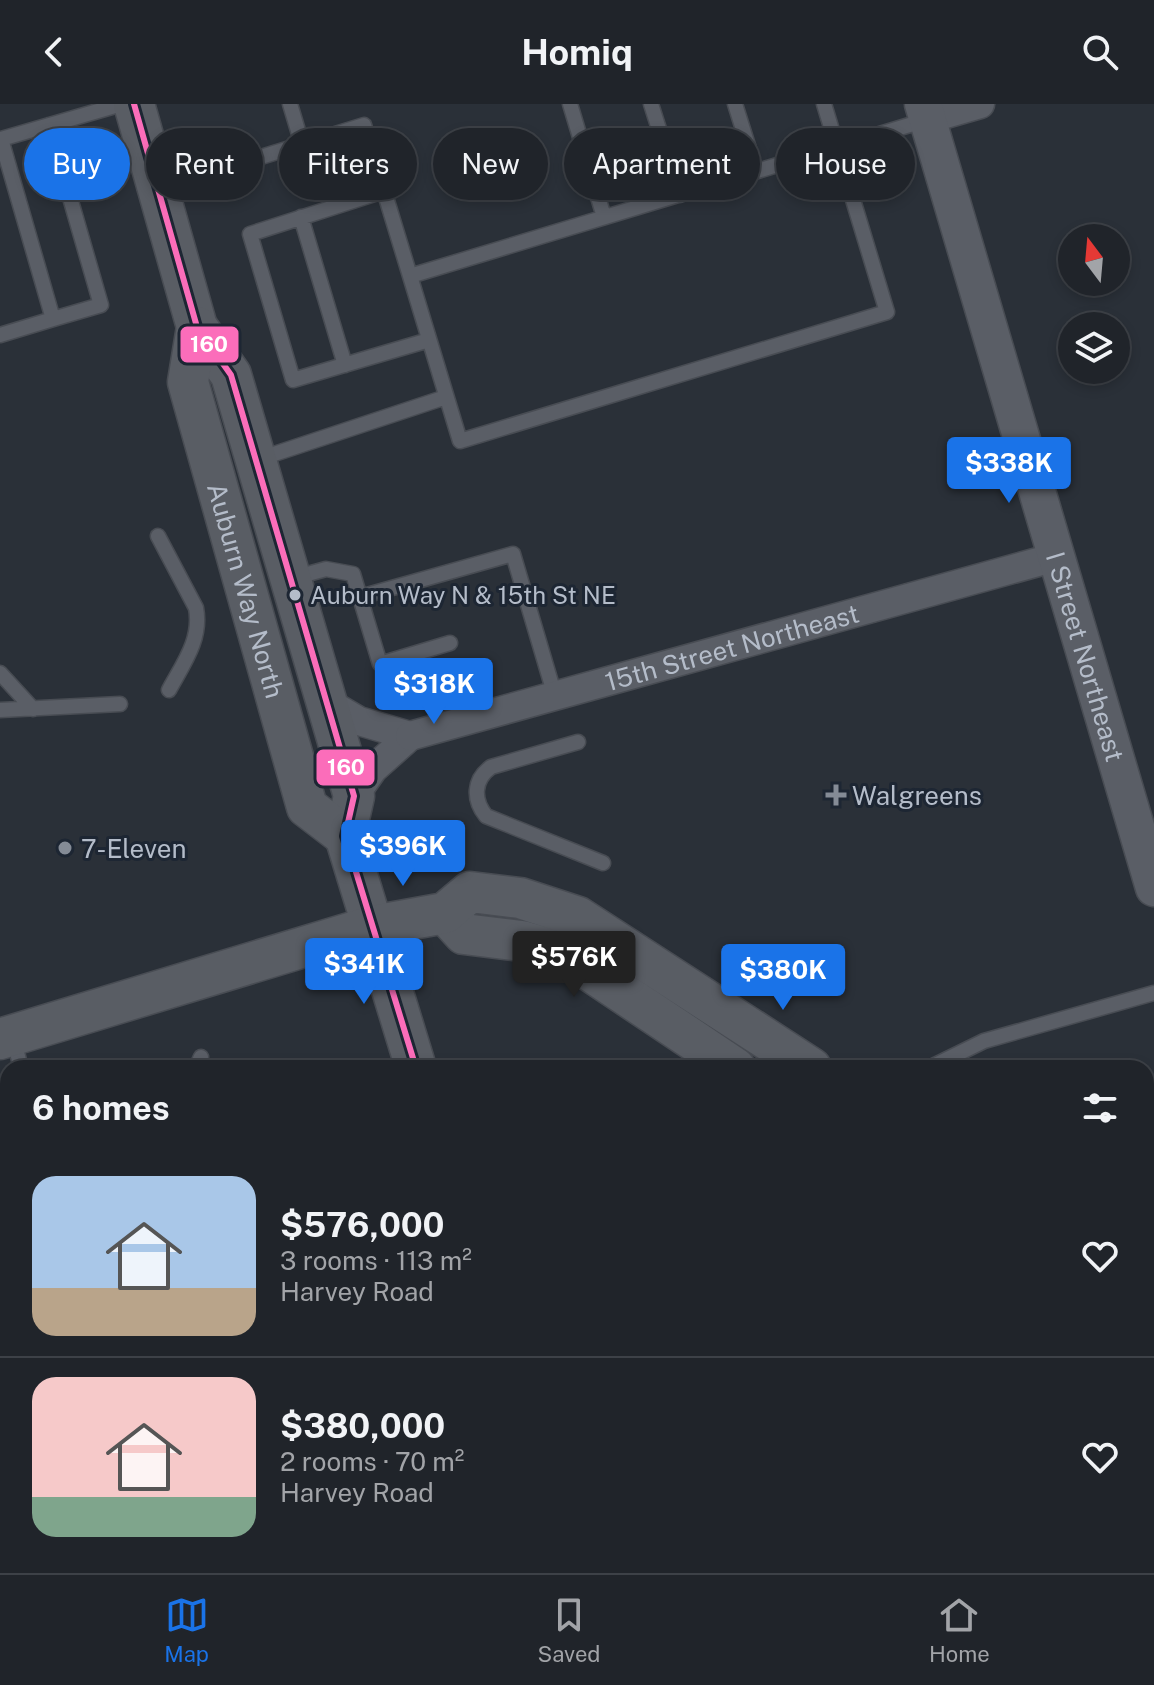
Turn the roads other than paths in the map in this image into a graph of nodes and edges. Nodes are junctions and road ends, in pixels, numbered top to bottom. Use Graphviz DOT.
graph roads {
  1 [pos="122,104"];
  2 [pos="134,104"];
  3 [pos="290,104"];
  4 [pos="570,104"];
  5 [pos="651,104"];
  6 [pos="735,104"];
  7 [pos="824,104"];
  8 [pos="980,104"];
  9 [pos="925,112"];
  10 [pos="49,125"];
  11 [pos="297,128"];
  12 [pos="659,128"];
  13 [pos="743,128"];
  14 [pos="831,128"];
  15 [pos="885,128"];
  16 [pos="0,139"];
  17 [pos="146,145"];
  18 [pos="162,200"];
  19 [pos="355,200"];
  20 [pos="387,200"];
  21 [pos="663,200"];
  22 [pos="853,200"];
  23 [pos="301,217"];
  24 [pos="604,217"];
  25 [pos="410,276"];
  26 [pos="53,319"];
  27 [pos="197,327"];
  28 [pos="0,335"];
  29 [pos="429,340"];
  30 [pos="345,365"];
  31 [pos="446,397"];
  32 [pos="255,460"];
  33 [pos="158,536"];
  34 [pos="1056,557"];
  35 [pos="289,579"];
  36 [pos="360,597"];
  37 [pos="450,643"];
  38 [pos="0,673"];
  39 [pos="169,690"];
  40 [pos="555,696"];
  41 [pos="325,701"];
  42 [pos="120,704"];
  43 [pos="33,709"];
  44 [pos="0,710"];
  45 [pos="410,736"];
  46 [pos="578,742"];
  47 [pos="354,796"];
  48 [pos="345,836"];
  49 [pos="603,863"];
  50 [pos="1154,888"];
  51 [pos="445,913"];
  52 [pos="373,926"];
  53 [pos="1154,993"];
  54 [pos="11,1047"];
  55 [pos="723,1059"];
  56 [pos="414,1060"];
  57 [pos="764,1060"];
  58 [pos="799,1060"];
  59 [pos="945,1060"];
  1 -- 10 [label="lane"];
  2 -- 17 [label="main road, Auburn Way North"];
  3 -- 11 [label="lane"];
  4 -- 24 [label="lane"];
  5 -- 12 [label="lane"];
  6 -- 13 [label="lane"];
  7 -- 14 [label="lane"];
  8 -- 9 [label="street"];
  9 -- 15 [label="lane"];
  9 -- 34 [label="street, I Street Northeast"];
  10 -- 16 [label="lane"];
  10 -- 26 [label="lane"];
  16 -- 26 [label="lane"];
  18 -- 27 [label="main road, Auburn Way North"];
  19 -- 23 [label="lane"];
  20 -- 25 [label="lane"];
  21 -- 24 [label="lane"];
  22 -- 31 [label="lane"];
  23 -- 30 [label="lane"];
  23 -- 30 [label="lane"];
  24 -- 25 [label="lane"];
  25 -- 29 [label="lane"];
  26 -- 28 [label="lane"];
  27 -- 32 [label="main road, Auburn Way North"];
  27 -- 48 [label="main road, Auburn Way North"];
  29 -- 30 [label="lane"];
  29 -- 31 [label="lane"];
  31 -- 32 [label="lane"];
  32 -- 35 [label="main road, Auburn Way North"];
  33 -- 39 [label="lane"];
  34 -- 40 [label="street, 15th Street Northeast"];
  34 -- 50 [label="street, I Street Northeast"];
  35 -- 36 [label="lane"];
  35 -- 41 [label="main road, Auburn Way North"];
  36 -- 37 [label="lane"];
  36 -- 40 [label="lane"];
  38 -- 43 [label="lane"];
  40 -- 45 [label="street, 15th Street Northeast"];
  41 -- 45 [label="street"];
  41 -- 47 [label="main road, Auburn Way North"];
  42 -- 43 [label="lane"];
  43 -- 44 [label="lane"];
  45 -- 47 [label="street, 15th Street Northeast"];
  46 -- 49 [label="lane"];
  47 -- 48 [label="main road, Auburn Way North"];
  48 -- 52 [label="main road, Auburn Way North"];
  51 -- 52 [label="main road"];
  51 -- 55 [label="main road"];
  51 -- 58 [label="main road"];
  52 -- 54 [label="main road"];
  52 -- 56 [label="main road, Auburn Way North"];
  53 -- 59 [label="lane"];
  55 -- 57 [label="main road"];
}
